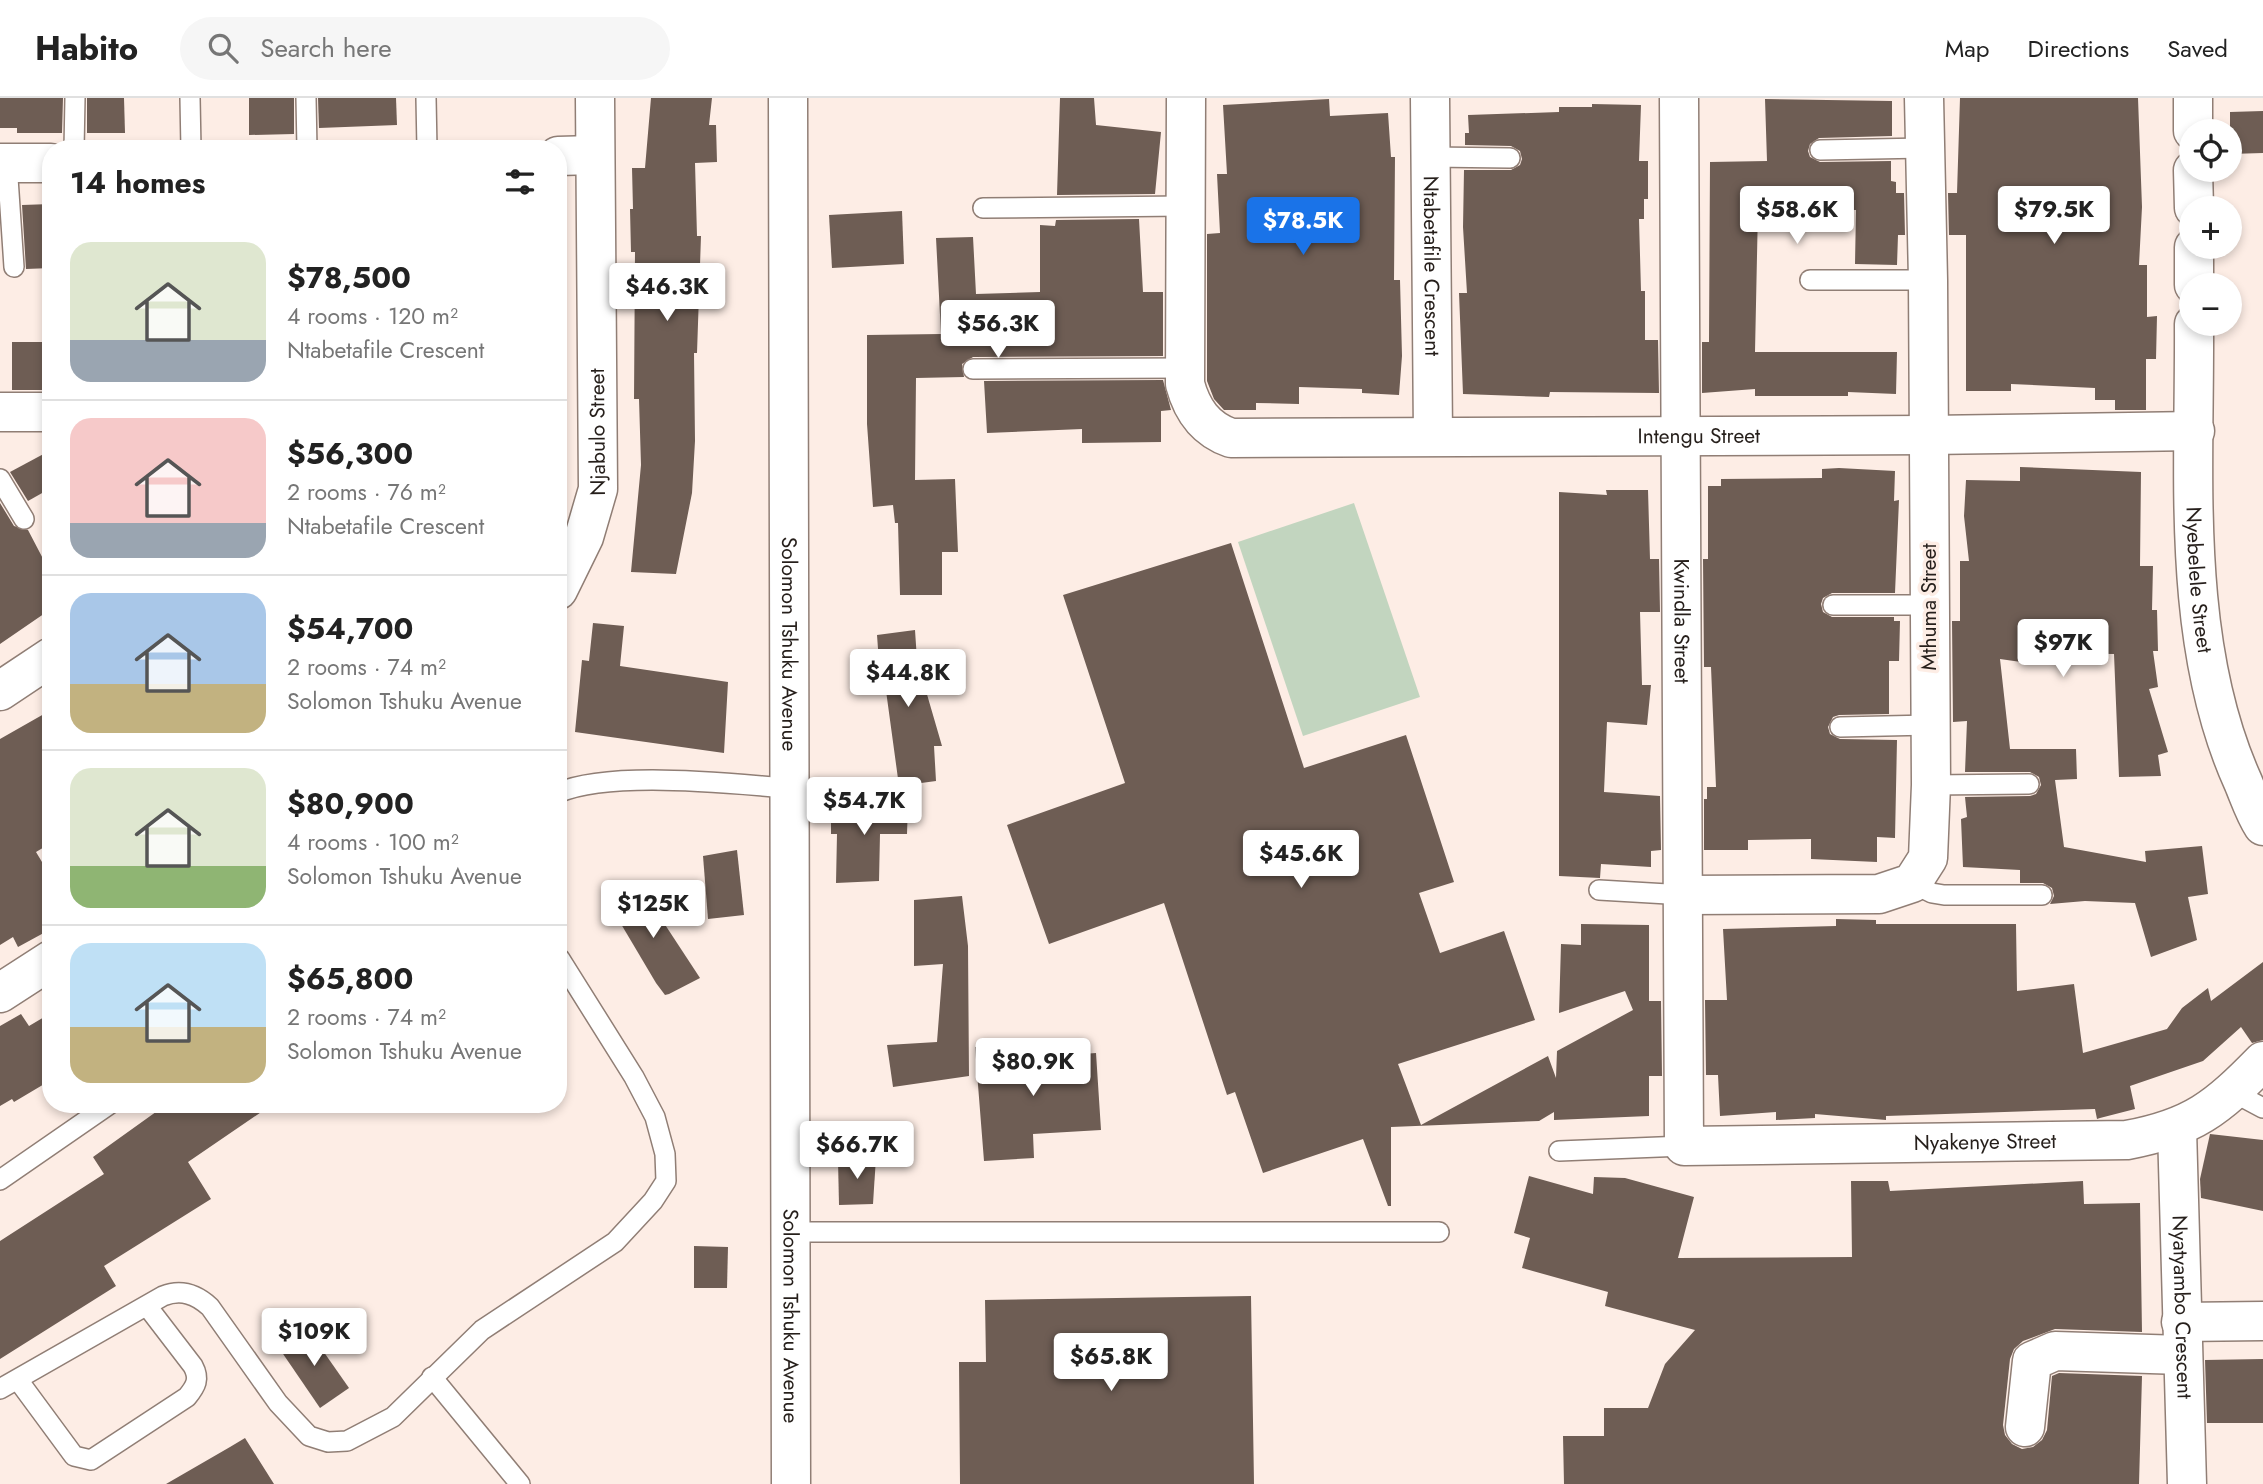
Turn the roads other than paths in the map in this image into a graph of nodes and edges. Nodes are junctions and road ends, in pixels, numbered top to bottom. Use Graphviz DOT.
graph roads {
  1 [pos="75,98"];
  2 [pos="190,98"];
  3 [pos="306,98"];
  4 [pos="426,98"];
  5 [pos="594,98"];
  6 [pos="788,98"];
  7 [pos="1186,98"];
  8 [pos="1430,98"];
  9 [pos="1679,98"];
  10 [pos="1924,98"];
  11 [pos="2193,98"];
  12 [pos="2193,119"];
  13 [pos="74,140"];
  14 [pos="191,140"];
  15 [pos="307,140"];
  16 [pos="427,140"];
  17 [pos="1924,148"];
  18 [pos="1821,150"];
  19 [pos="576,156"];
  20 [pos="1431,157"];
  21 [pos="1510,158"];
  22 [pos="3,163"];
  23 [pos="42,163"];
  24 [pos="1184,205"];
  25 [pos="983,208"];
  26 [pos="14,267"];
  27 [pos="1810,280"];
  28 [pos="1928,280"];
  29 [pos="2194,336"];
  30 [pos="1184,368"];
  31 [pos="973,369"];
  32 [pos="0,412"];
  33 [pos="42,412"];
  34 [pos="2195,431"];
  35 [pos="1929,435"];
  36 [pos="1433,436"];
  37 [pos="1681,436"];
  38 [pos="0,479"];
  39 [pos="24,519"];
  40 [pos="567,572"];
  41 [pos="1833,605"];
  42 [pos="1928,605"];
  43 [pos="42,663"];
  44 [pos="0,691"];
  45 [pos="1930,725"];
  46 [pos="1840,727"];
  47 [pos="2029,783"];
  48 [pos="1931,785"];
  49 [pos="789,788"];
  50 [pos="567,789"];
  51 [pos="2263,825"];
  52 [pos="1912,883"];
  53 [pos="1599,890"];
  54 [pos="1685,895"];
  55 [pos="2042,895"];
  56 [pos="42,966"];
  57 [pos="567,971"];
  58 [pos="0,993"];
  59 [pos="2263,1062"];
  60 [pos="2248,1100"];
  61 [pos="97,1113"];
  62 [pos="2177,1129"];
  63 [pos="1684,1146"];
  64 [pos="1559,1151"];
  65 [pos="0,1180"];
  66 [pos="791,1232"];
  67 [pos="1439,1232"];
  68 [pos="147,1306"];
  69 [pos="2263,1321"];
  70 [pos="2181,1338"];
  71 [pos="432,1377"];
  72 [pos="9,1384"];
  73 [pos="2025,1427"];
  74 [pos="520,1484"];
  75 [pos="791,1484"];
  76 [pos="2187,1484"];
  1 -- 13 [label="lane"];
  2 -- 14 [label="lane"];
  3 -- 15 [label="lane"];
  4 -- 16 [label="lane"];
  5 -- 19 [label="street, Njabulo Street"];
  6 -- 49 [label="street, Solomon Tshuku Avenue"];
  7 -- 24 [label="street"];
  8 -- 20 [label="street, Ntabetafile Crescent"];
  9 -- 37 [label="street, Kwindla Street"];
  10 -- 17 [label="street, Mthuma Street"];
  11 -- 12 [label="street"];
  17 -- 18 [label="lane"];
  17 -- 28 [label="street, Mthuma Street"];
  19 -- 40 [label="street, Njabulo Street"];
  20 -- 21 [label="lane"];
  20 -- 36 [label="street, Ntabetafile Crescent"];
  22 -- 23 [label="street"];
  22 -- 26 [label="lane"];
  24 -- 25 [label="lane"];
  24 -- 30 [label="street"];
  27 -- 28 [label="lane"];
  28 -- 35 [label="street, Mthuma Street"];
  29 -- 34 [label="street, Nyebelele Street"];
  30 -- 31 [label="lane"];
  30 -- 36 [label="street, Intengu Street"];
  32 -- 33 [label="street"];
  34 -- 35 [label="street, Intengu Street"];
  34 -- 51 [label="street, Nyebelele Street"];
  35 -- 37 [label="street, Intengu Street"];
  35 -- 42 [label="street, Mthuma Street"];
  36 -- 37 [label="street, Intengu Street"];
  37 -- 54 [label="street, Kwindla Street"];
  38 -- 39 [label="lane"];
  41 -- 42 [label="lane"];
  42 -- 45 [label="street, Mthuma Street"];
  43 -- 44 [label="street"];
  45 -- 46 [label="lane"];
  45 -- 48 [label="street, Mthuma Street"];
  47 -- 48 [label="lane"];
  48 -- 52 [label="street, Mthuma Street"];
  49 -- 50 [label="lane"];
  49 -- 66 [label="street, Solomon Tshuku Avenue"];
  52 -- 54 [label="street"];
  52 -- 55 [label="lane"];
  53 -- 54 [label="lane"];
  54 -- 63 [label="street, Kwindla Street"];
  56 -- 58 [label="street"];
  57 -- 71 [label="lane"];
  59 -- 60 [label="street, Nyakenye Street"];
  60 -- 62 [label="street, Nyakenye Street"];
  61 -- 65 [label="lane"];
  62 -- 63 [label="street, Nyakenye Street"];
  62 -- 70 [label="street, Nyatyambo Crescent"];
  63 -- 64 [label="lane"];
  66 -- 67 [label="lane"];
  66 -- 75 [label="street, Solomon Tshuku Avenue"];
  68 -- 71 [label="lane"];
  68 -- 72 [label="lane"];
  68 -- 72 [label="lane"];
  69 -- 70 [label="street"];
  70 -- 73 [label="street"];
  70 -- 76 [label="street, Nyatyambo Crescent"];
  71 -- 74 [label="lane"];
}
